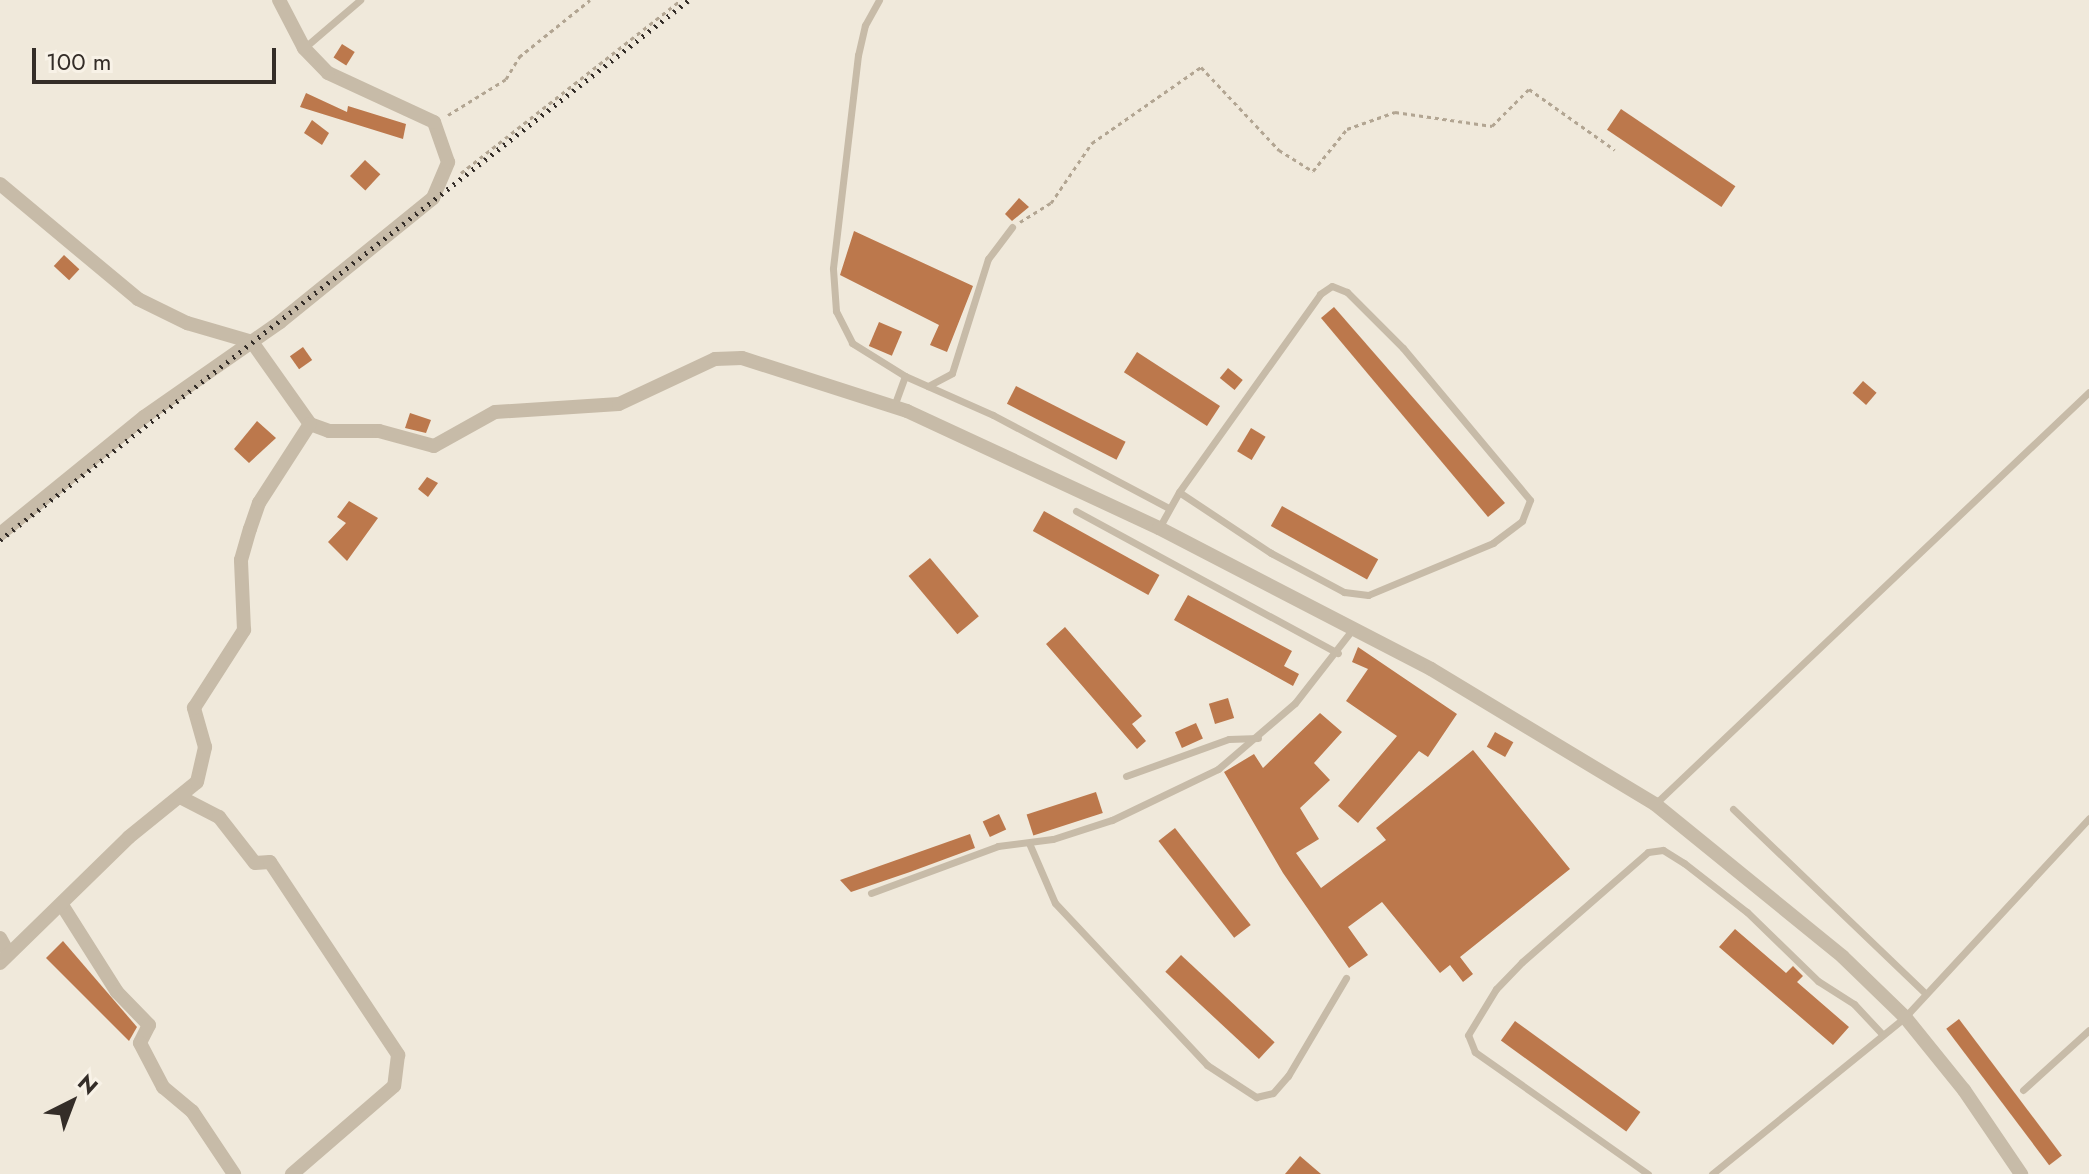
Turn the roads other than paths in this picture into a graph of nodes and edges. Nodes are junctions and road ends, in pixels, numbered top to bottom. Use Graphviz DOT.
graph roads {
  1 [pos="279,0"];
  2 [pos="360,0"];
  3 [pos="879,0"];
  4 [pos="304,48"];
  5 [pos="0,184"];
  6 [pos="1012,227"];
  7 [pos="252,342"];
  8 [pos="905,376"];
  9 [pos="928,386"];
  10 [pos="2089,392"];
  11 [pos="894,406"];
  12 [pos="310,424"];
  13 [pos="1179,492"];
  14 [pos="1169,508"];
  15 [pos="1076,511"];
  16 [pos="1159,528"];
  17 [pos="0,534"];
  18 [pos="1352,630"];
  19 [pos="1338,653"];
  20 [pos="1258,738"];
  21 [pos="1126,776"];
  22 [pos="182,798"];
  23 [pos="1655,804"];
  24 [pos="1733,809"];
  25 [pos="2089,818"];
  26 [pos="1029,843"];
  27 [pos="871,893"];
  28 [pos="62,905"];
  29 [pos="0,938"];
  30 [pos="5,959"];
  31 [pos="1346,978"];
  32 [pos="1926,994"];
  33 [pos="1905,1017"];
  34 [pos="2089,1030"];
  35 [pos="1883,1035"];
  36 [pos="2023,1090"];
  37 [pos="234,1174"];
  38 [pos="292,1174"];
  39 [pos="1648,1174"];
  40 [pos="1712,1174"];
  41 [pos="2021,1174"];
  1 -- 4 [label="street"];
  2 -- 4 [label="lane"];
  3 -- 8 [label="lane"];
  4 -- 7 [label="street"];
  5 -- 7 [label="street"];
  6 -- 9 [label="lane"];
  7 -- 12 [label="street"];
  7 -- 17 [label="street"];
  8 -- 9 [label="lane"];
  8 -- 11 [label="lane"];
  9 -- 14 [label="lane"];
  10 -- 23 [label="lane"];
  11 -- 12 [label="street"];
  11 -- 16 [label="street"];
  12 -- 22 [label="street"];
  13 -- 13 [label="lane"];
  13 -- 14 [label="lane"];
  14 -- 16 [label="lane"];
  15 -- 19 [label="lane"];
  16 -- 18 [label="street"];
  18 -- 19 [label="lane"];
  18 -- 23 [label="street"];
  19 -- 20 [label="lane"];
  20 -- 21 [label="lane"];
  20 -- 26 [label="lane"];
  22 -- 28 [label="street"];
  22 -- 38 [label="street"];
  23 -- 33 [label="street"];
  24 -- 32 [label="lane"];
  25 -- 32 [label="lane"];
  26 -- 27 [label="lane"];
  26 -- 31 [label="lane"];
  28 -- 30 [label="street"];
  28 -- 37 [label="street"];
  29 -- 30 [label="street"];
  32 -- 33 [label="lane"];
  33 -- 35 [label="lane"];
  33 -- 41 [label="street"];
  34 -- 36 [label="lane"];
  35 -- 39 [label="lane"];
  35 -- 40 [label="lane"];
}
